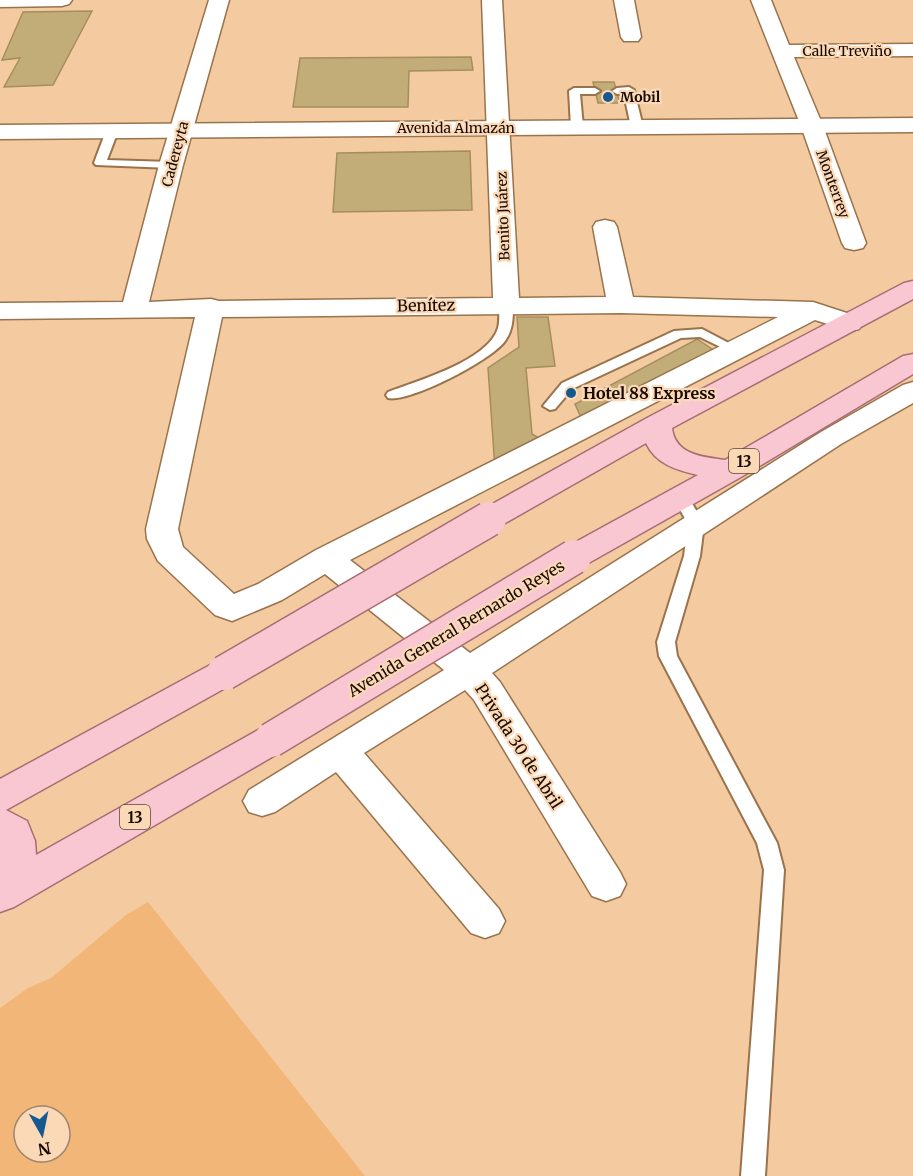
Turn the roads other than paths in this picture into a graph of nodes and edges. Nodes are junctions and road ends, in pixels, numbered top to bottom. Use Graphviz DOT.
graph roads {
  1 [pos="62,0"];
  2 [pos="219,0"];
  3 [pos="492,0"];
  4 [pos="624,0"];
  5 [pos="761,0"];
  6 [pos="0,1"];
  7 [pos="631,37"];
  8 [pos="913,50"];
  9 [pos="782,51"];
  10 [pos="595,91"];
  11 [pos="617,91"];
  12 [pos="913,125"];
  13 [pos="812,126"];
  14 [pos="577,127"];
  15 [pos="636,127"];
  16 [pos="500,128"];
  17 [pos="181,130"];
  18 [pos="112,131"];
  19 [pos="0,132"];
  20 [pos="171,165"];
  21 [pos="605,227"];
  22 [pos="854,243"];
  23 [pos="913,289"];
  24 [pos="506,304"];
  25 [pos="621,305"];
  26 [pos="211,307"];
  27 [pos="134,309"];
  28 [pos="813,310"];
  29 [pos="0,311"];
  30 [pos="850,323"];
  31 [pos="735,350"];
  32 [pos="913,362"];
  33 [pos="913,391"];
  34 [pos="393,395"];
  35 [pos="550,406"];
  36 [pos="657,424"];
  37 [pos="819,431"];
  38 [pos="730,470"];
  39 [pos="689,510"];
  40 [pos="327,558"];
  41 [pos="469,671"];
  42 [pos="340,751"];
  43 [pos="0,797"];
  44 [pos="262,801"];
  45 [pos="0,825"];
  46 [pos="606,884"];
  47 [pos="2,893"];
  48 [pos="485,921"];
  49 [pos="753,1176"];
  1 -- 6 [label="street"];
  2 -- 17 [label="street, Cadereyta"];
  3 -- 16 [label="street, Benito Juárez"];
  4 -- 7 [label="street"];
  5 -- 9 [label="street, Monterrey"];
  8 -- 9 [label="street, Calle Treviño"];
  9 -- 13 [label="street, Monterrey"];
  10 -- 14 [label="lane"];
  11 -- 15 [label="lane"];
  12 -- 13 [label="street, Avenida Almazán"];
  13 -- 15 [label="street, Avenida Almazán"];
  13 -- 22 [label="street, Monterrey"];
  14 -- 15 [label="street, Avenida Almazán"];
  14 -- 16 [label="street, Avenida Almazán"];
  16 -- 17 [label="street, Avenida Almazán"];
  16 -- 24 [label="street, Benito Juárez"];
  17 -- 18 [label="street, Avenida Almazán"];
  17 -- 20 [label="street, Cadereyta"];
  18 -- 19 [label="street, Avenida Almazán"];
  18 -- 20 [label="lane"];
  20 -- 27 [label="street, Cadereyta"];
  21 -- 25 [label="street"];
  23 -- 30 [label="main road"];
  24 -- 25 [label="street, Benítez"];
  24 -- 26 [label="street, Benítez"];
  24 -- 34 [label="lane"];
  25 -- 28 [label="street, Benítez"];
  26 -- 27 [label="street, Benítez"];
  26 -- 40 [label="street"];
  27 -- 29 [label="street, Benítez"];
  28 -- 30 [label="street, Benítez"];
  28 -- 31 [label="street"];
  30 -- 36 [label="main road"];
  31 -- 35 [label="lane"];
  31 -- 40 [label="street"];
  32 -- 37 [label="main road, Avenida General Bernardo Reyes / 13"];
  33 -- 37 [label="street"];
  36 -- 38 [label="main road"];
  36 -- 43 [label="main road, bridge"];
  37 -- 38 [label="main road, Avenida General Bernardo Reyes / 13"];
  37 -- 39 [label="street"];
  38 -- 39 [label="main road, Avenida General Bernardo Reyes / 13"];
  39 -- 41 [label="street"];
  39 -- 47 [label="main road, Avenida General Bernardo Reyes / 13, bridge"];
  39 -- 49 [label="lane"];
  40 -- 41 [label="street, Privada 30 de Abril"];
  41 -- 42 [label="street"];
  41 -- 46 [label="street, Privada 30 de Abril"];
  42 -- 44 [label="street"];
  42 -- 48 [label="street"];
  45 -- 47 [label="main road"];
}
